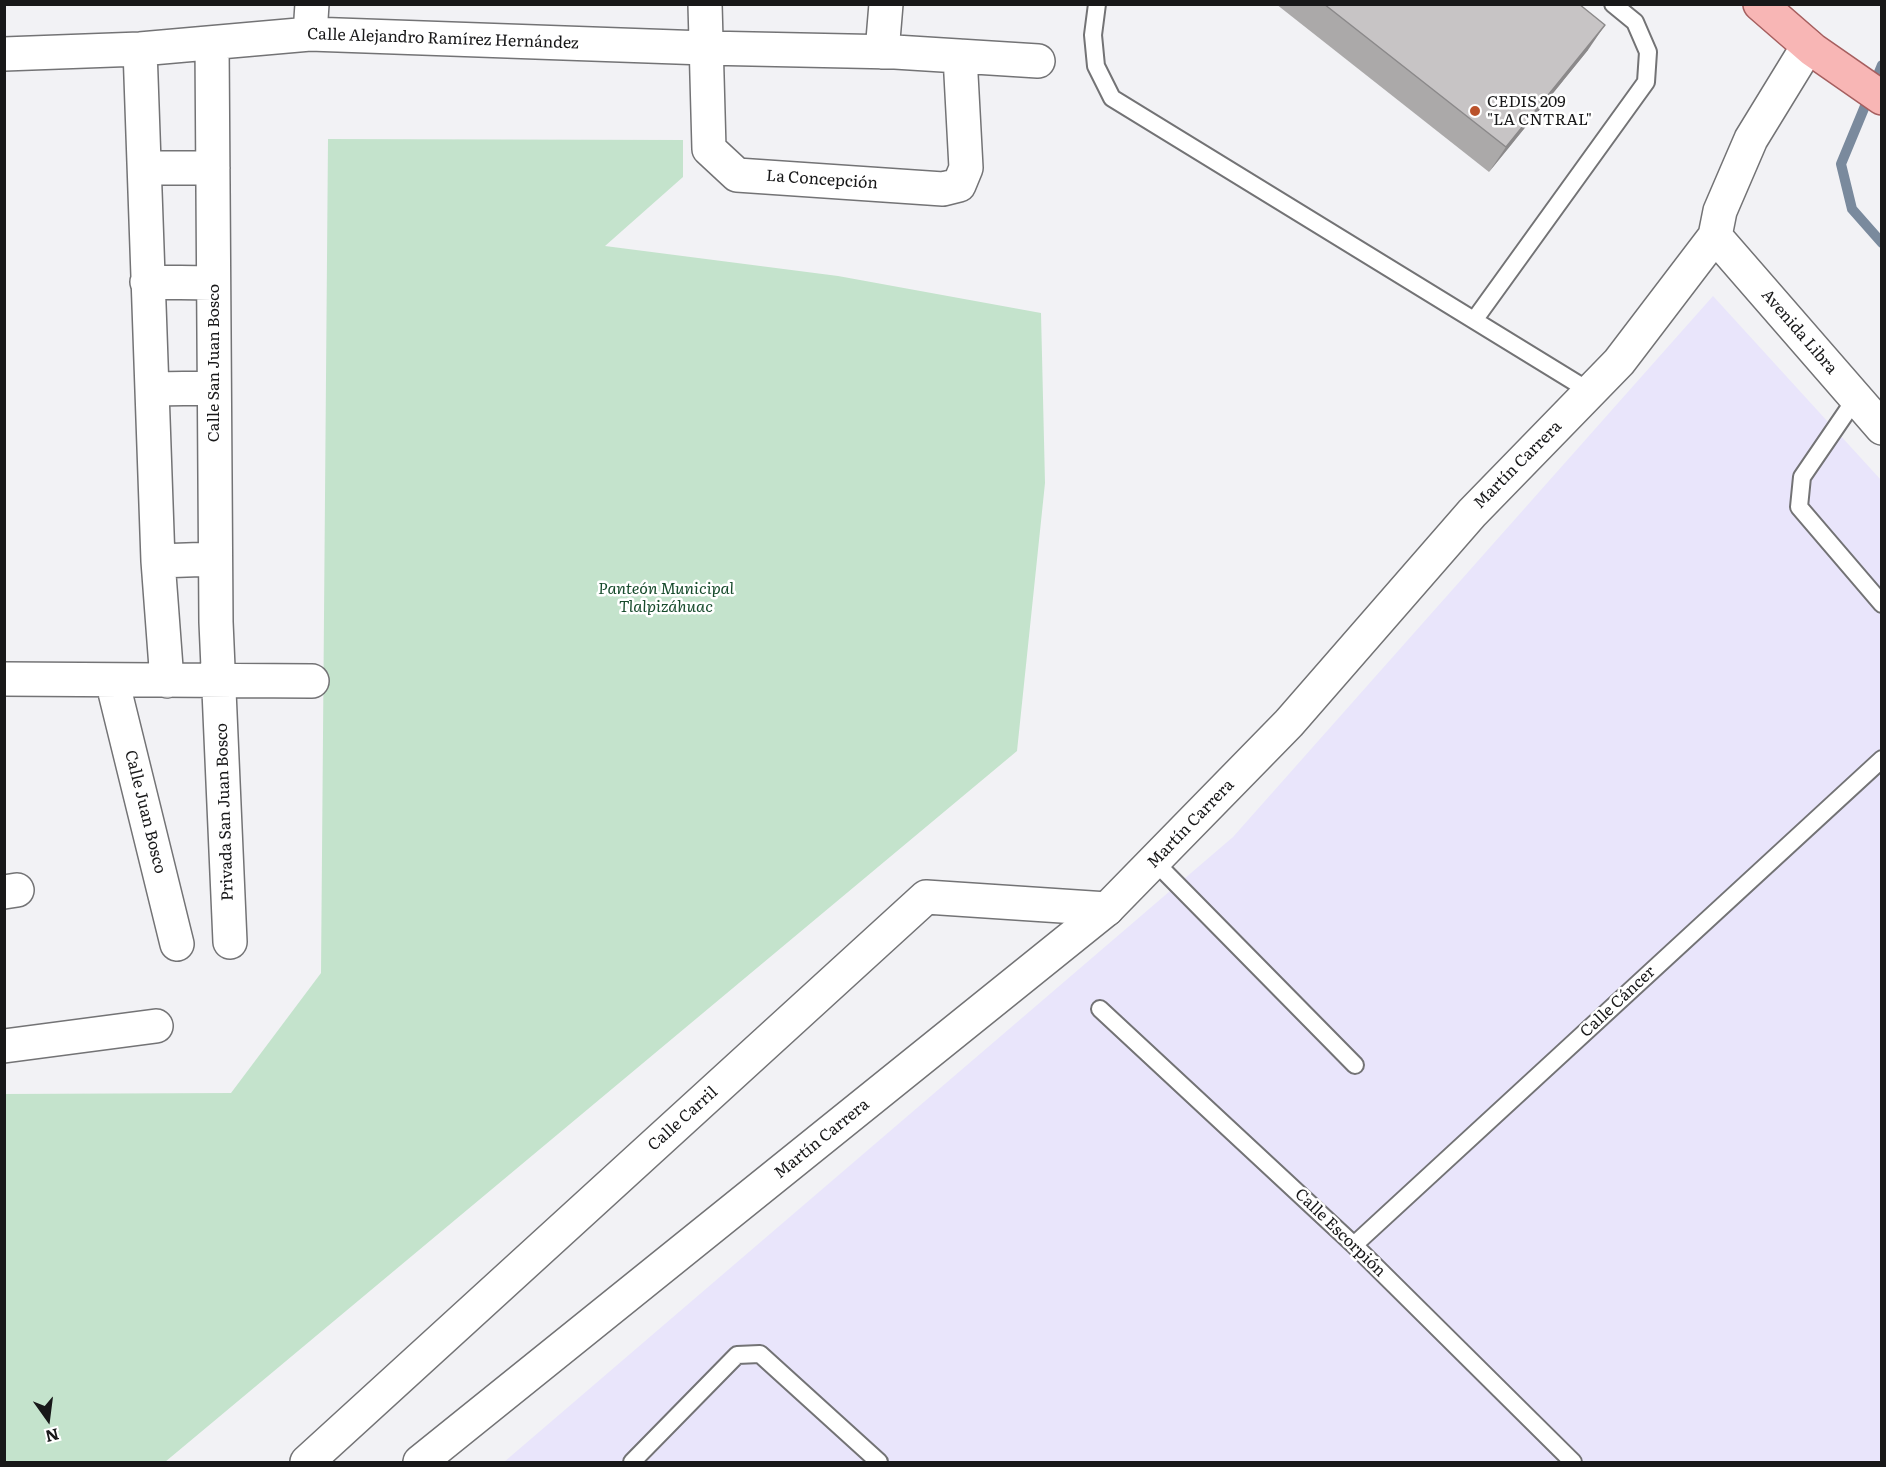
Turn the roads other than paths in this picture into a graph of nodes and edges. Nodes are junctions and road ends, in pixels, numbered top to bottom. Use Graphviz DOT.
graph roads {
  1 [pos="705,4"];
  2 [pos="886,4"];
  3 [pos="1097,4"];
  4 [pos="1613,4"];
  5 [pos="1760,4"];
  6 [pos="311,19"];
  7 [pos="212,43"];
  8 [pos="705,48"];
  9 [pos="1810,48"];
  10 [pos="140,49"];
  11 [pos="882,52"];
  12 [pos="4,54"];
  13 [pos="960,56"];
  14 [pos="1038,61"];
  15 [pos="1881,98"];
  16 [pos="145,168"];
  17 [pos="213,168"];
  18 [pos="1715,236"];
  19 [pos="147,282"];
  20 [pos="213,283"];
  21 [pos="1475,319"];
  22 [pos="214,388"];
  23 [pos="153,389"];
  24 [pos="1591,392"];
  25 [pos="1856,398"];
  26 [pos="1881,428"];
  27 [pos="215,559"];
  28 [pos="158,561"];
  29 [pos="1881,604"];
  30 [pos="4,679"];
  31 [pos="112,680"];
  32 [pos="167,681"];
  33 [pos="312,681"];
  34 [pos="221,682"];
  35 [pos="1881,759"];
  36 [pos="1154,861"];
  37 [pos="1107,909"];
  38 [pos="230,942"];
  39 [pos="177,944"];
  40 [pos="1100,1009"];
  41 [pos="156,1026"];
  42 [pos="4,1046"];
  43 [pos="1355,1065"];
  44 [pos="1354,1245"];
  45 [pos="307,1462"];
  46 [pos="420,1462"];
  47 [pos="632,1462"];
  48 [pos="879,1462"];
  49 [pos="1573,1462"];
  1 -- 8 [label="street, La Concepción"];
  2 -- 11 [label="street"];
  3 -- 21 [label="lane"];
  4 -- 21 [label="lane"];
  5 -- 9 [label="main road"];
  6 -- 7 [label="street, Calle Alejandro Ramírez Hernández"];
  6 -- 8 [label="street, Calle Alejandro Ramírez Hernández"];
  7 -- 10 [label="street, Calle Alejandro Ramírez Hernández"];
  7 -- 17 [label="street, Calle San Juan Bosco"];
  8 -- 11 [label="street, Calle Alejandro Ramírez Hernández"];
  8 -- 13 [label="street, La Concepción"];
  9 -- 15 [label="main road"];
  9 -- 18 [label="street, Martín Carrera"];
  10 -- 12 [label="street, Calle Alejandro Ramírez Hernández"];
  10 -- 16 [label="street"];
  11 -- 13 [label="street, Calle Alejandro Ramírez Hernández"];
  13 -- 14 [label="street, Calle Alejandro Ramírez Hernández"];
  16 -- 17 [label="street"];
  16 -- 19 [label="street"];
  17 -- 20 [label="street, Calle San Juan Bosco"];
  18 -- 24 [label="street, Martín Carrera"];
  18 -- 25 [label="street, Avenida Libra"];
  19 -- 20 [label="street"];
  19 -- 23 [label="street"];
  20 -- 22 [label="street, Calle San Juan Bosco"];
  21 -- 24 [label="lane"];
  22 -- 23 [label="street"];
  22 -- 27 [label="street, Calle San Juan Bosco"];
  23 -- 28 [label="street"];
  24 -- 36 [label="street, Martín Carrera"];
  25 -- 26 [label="street, Avenida Libra"];
  25 -- 29 [label="lane"];
  27 -- 28 [label="street"];
  27 -- 34 [label="street, Calle San Juan Bosco"];
  28 -- 32 [label="street"];
  30 -- 31 [label="street"];
  31 -- 32 [label="street"];
  31 -- 39 [label="street, Calle Juan Bosco"];
  32 -- 34 [label="street"];
  33 -- 34 [label="street"];
  34 -- 38 [label="street, Privada San Juan Bosco"];
  35 -- 44 [label="lane, Calle Cáncer"];
  36 -- 37 [label="street, Martín Carrera"];
  36 -- 43 [label="lane"];
  37 -- 45 [label="street, Calle Carril"];
  37 -- 46 [label="street, Martín Carrera"];
  40 -- 44 [label="lane, Calle Escorpión"];
  41 -- 42 [label="street"];
  44 -- 49 [label="lane, Calle Escorpión"];
  47 -- 48 [label="lane"];
}
